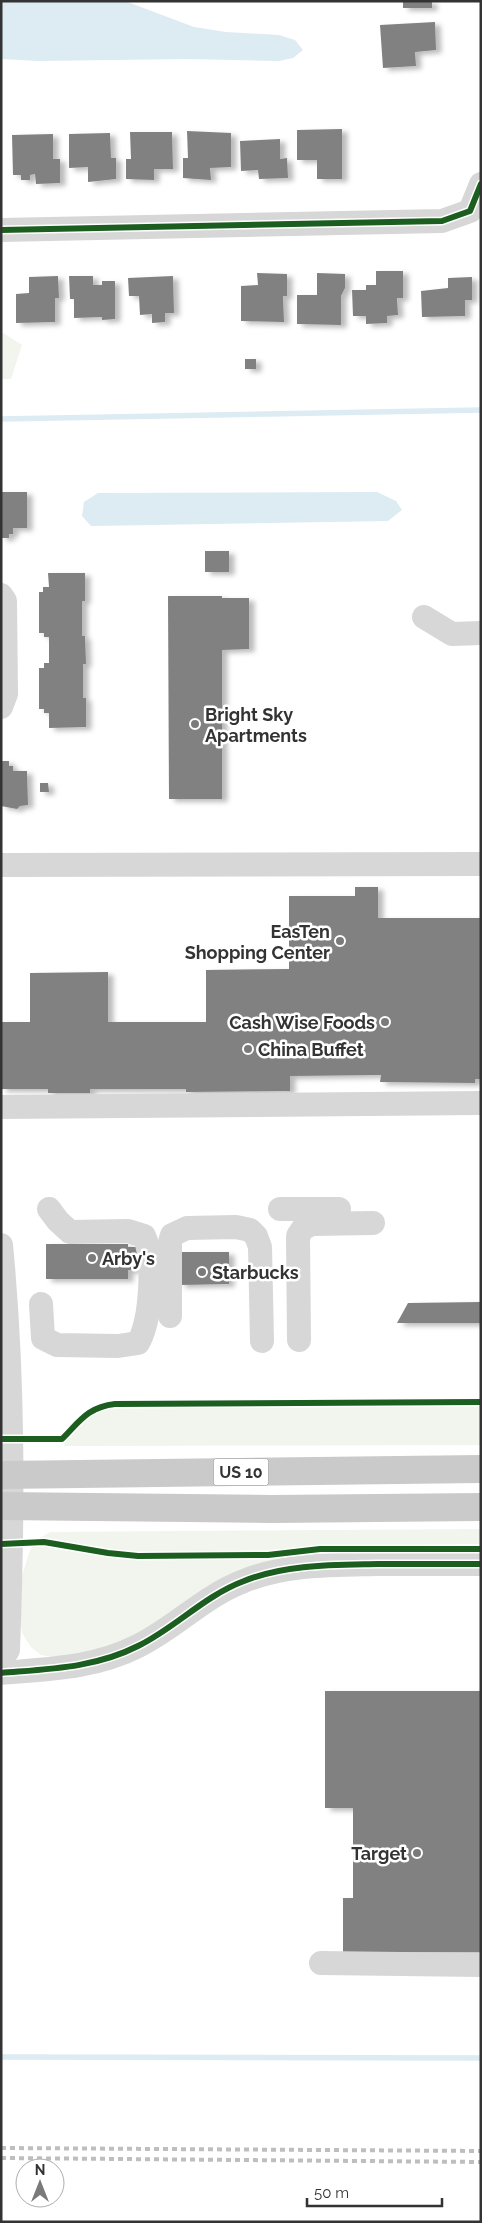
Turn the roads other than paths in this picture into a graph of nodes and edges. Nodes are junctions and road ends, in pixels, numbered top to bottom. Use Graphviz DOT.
graph roads {
  1 [pos="481,184"];
  2 [pos="1,230"];
  3 [pos="1,595"];
  4 [pos="424,617"];
  5 [pos="481,633"];
  6 [pos="1,707"];
  7 [pos="481,864"];
  8 [pos="1,865"];
  9 [pos="481,1103"];
  10 [pos="1,1107"];
  11 [pos="280,1208"];
  12 [pos="49,1209"];
  13 [pos="2,1260"];
  14 [pos="41,1304"];
  15 [pos="170,1316"];
  16 [pos="299,1340"];
  17 [pos="262,1341"];
  18 [pos="481,1469"];
  19 [pos="6,1475"];
  20 [pos="7,1506"];
  21 [pos="481,1507"];
  22 [pos="481,1564"];
  23 [pos="1,1660"];
  24 [pos="1,1673"];
  25 [pos="321,1963"];
  26 [pos="481,1965"];
  1 -- 2 [label="street"];
  3 -- 6 [label="street"];
  4 -- 5 [label="street"];
  7 -- 8 [label="street"];
  9 -- 10 [label="street"];
  11 -- 16 [label="street"];
  12 -- 14 [label="street"];
  13 -- 19 [label="street"];
  15 -- 17 [label="street"];
  18 -- 19 [label="main road, US 10"];
  19 -- 20 [label="street"];
  20 -- 21 [label="main road, US 10"];
  20 -- 23 [label="street"];
  22 -- 24 [label="street"];
  25 -- 26 [label="street"];
}
